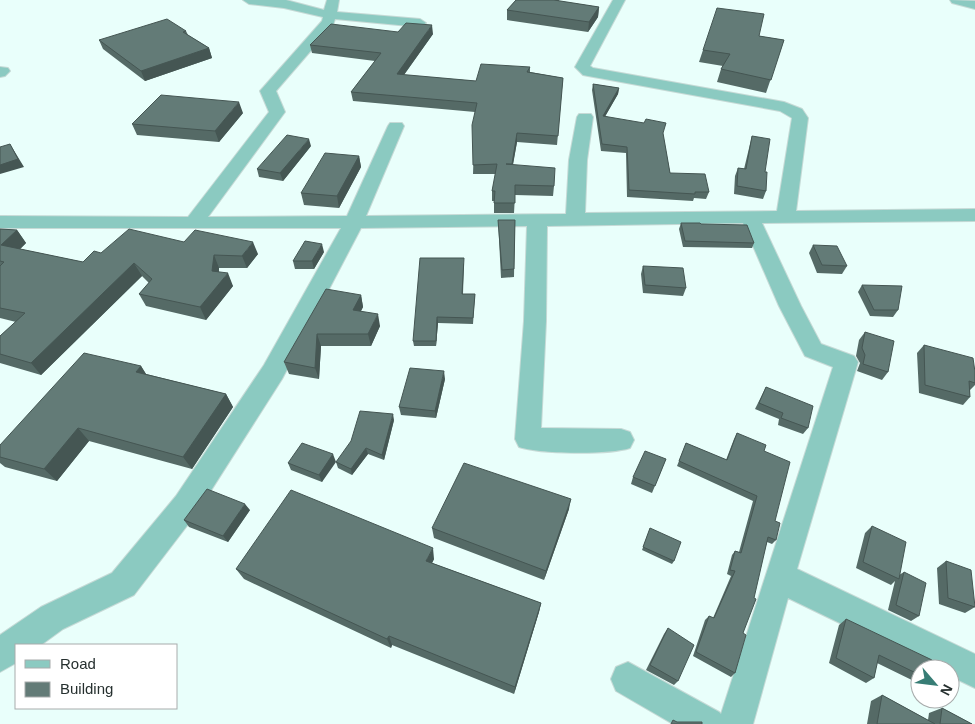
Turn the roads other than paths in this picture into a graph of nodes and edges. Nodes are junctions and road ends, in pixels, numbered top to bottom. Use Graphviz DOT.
graph roads {
  1 [pos="249,0"];
  2 [pos="619,0"];
  3 [pos="956,0"];
  4 [pos="975,4"];
  5 [pos="331,7"];
  6 [pos="420,24"];
  7 [pos="585,117"];
  8 [pos="396,126"];
  9 [pos="975,215"];
  10 [pos="786,217"];
  11 [pos="750,218"];
  12 [pos="576,219"];
  13 [pos="537,220"];
  14 [pos="0,222"];
  15 [pos="354,222"];
  16 [pos="193,223"];
  17 [pos="622,440"];
  18 [pos="780,577"];
  19 [pos="15,644"];
  20 [pos="15,644"];
  21 [pos="0,655"];
  22 [pos="975,672"];
  23 [pos="628,679"];
  24 [pos="707,724"];
  25 [pos="735,724"];
  1 -- 5 [label="street"];
  2 -- 10 [label="street"];
  3 -- 4 [label="street"];
  5 -- 6 [label="street"];
  5 -- 16 [label="street"];
  7 -- 12 [label="street"];
  8 -- 15 [label="street"];
  9 -- 10 [label="street"];
  10 -- 11 [label="street"];
  11 -- 12 [label="street"];
  11 -- 18 [label="street"];
  12 -- 13 [label="street"];
  13 -- 15 [label="street"];
  13 -- 17 [label="street"];
  14 -- 16 [label="street"];
  15 -- 16 [label="street"];
  15 -- 20 [label="street"];
  18 -- 22 [label="street"];
  18 -- 25 [label="street"];
  19 -- 21 [label="street"];
  23 -- 24 [label="street"];
}
